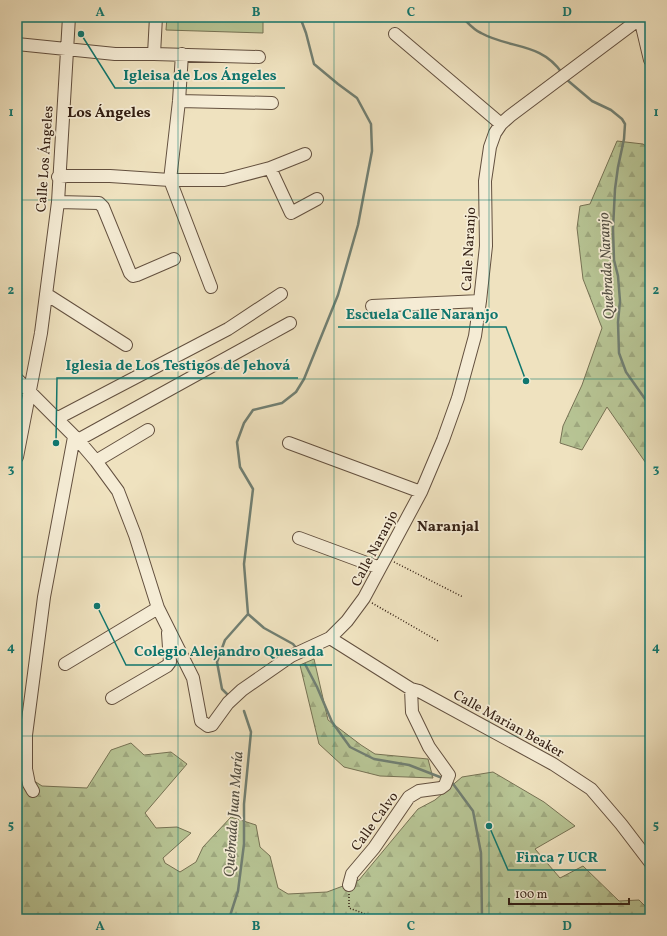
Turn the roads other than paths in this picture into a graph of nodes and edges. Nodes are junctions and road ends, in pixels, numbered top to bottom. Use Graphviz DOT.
graph roads {
  1 [pos="69,17"];
  2 [pos="156,17"];
  3 [pos="641,18"];
  4 [pos="395,34"];
  5 [pos="17,44"];
  6 [pos="66,49"];
  7 [pos="154,54"];
  8 [pos="182,54"];
  9 [pos="259,57"];
  10 [pos="650,60"];
  11 [pos="179,101"];
  12 [pos="272,103"];
  13 [pos="501,124"];
  14 [pos="305,154"];
  15 [pos="270,168"];
  16 [pos="58,177"];
  17 [pos="170,180"];
  18 [pos="317,199"];
  19 [pos="58,202"];
  20 [pos="174,259"];
  21 [pos="211,287"];
  22 [pos="46,294"];
  23 [pos="282,294"];
  24 [pos="480,301"];
  25 [pos="372,306"];
  26 [pos="290,323"];
  27 [pos="126,345"];
  28 [pos="17,379"];
  29 [pos="29,392"];
  30 [pos="58,418"];
  31 [pos="148,430"];
  32 [pos="76,438"];
  33 [pos="289,443"];
  34 [pos="17,457"];
  35 [pos="96,461"];
  36 [pos="421,492"];
  37 [pos="299,538"];
  38 [pos="383,563"];
  39 [pos="158,608"];
  40 [pos="168,628"];
  41 [pos="330,638"];
  42 [pos="65,664"];
  43 [pos="411,689"];
  44 [pos="112,698"];
  45 [pos="33,791"];
  46 [pos="650,862"];
  47 [pos="349,884"];
  1 -- 6 [label="street, Calle Los Ángeles"];
  2 -- 7 [label="street"];
  3 -- 10 [label="street"];
  3 -- 13 [label="street, Calle Naranjo"];
  4 -- 13 [label="street"];
  5 -- 6 [label="street"];
  6 -- 7 [label="street"];
  6 -- 16 [label="street, Calle Los Ángeles"];
  7 -- 8 [label="street"];
  8 -- 9 [label="street"];
  8 -- 11 [label="street"];
  11 -- 12 [label="street"];
  11 -- 17 [label="street"];
  13 -- 24 [label="street, Calle Naranjo"];
  14 -- 15 [label="street"];
  15 -- 17 [label="street"];
  15 -- 18 [label="street"];
  16 -- 17 [label="street"];
  16 -- 19 [label="street, Calle Los Ángeles"];
  17 -- 21 [label="street"];
  19 -- 20 [label="street"];
  19 -- 22 [label="street, Calle Los Ángeles"];
  22 -- 27 [label="street"];
  22 -- 29 [label="street, Calle Los Ángeles"];
  23 -- 30 [label="street"];
  24 -- 25 [label="street"];
  24 -- 36 [label="street, Calle Naranjo"];
  26 -- 32 [label="street"];
  28 -- 29 [label="street"];
  29 -- 30 [label="street"];
  29 -- 34 [label="street, Calle Los Ángeles"];
  30 -- 32 [label="street"];
  31 -- 35 [label="street"];
  32 -- 35 [label="street"];
  32 -- 45 [label="street"];
  33 -- 36 [label="street"];
  35 -- 39 [label="street"];
  36 -- 38 [label="street, Calle Naranjo"];
  37 -- 38 [label="street"];
  38 -- 41 [label="street, Calle Naranjo"];
  39 -- 40 [label="street"];
  39 -- 42 [label="street"];
  40 -- 41 [label="street"];
  40 -- 44 [label="street"];
  41 -- 43 [label="street, Calle Marian Beaker"];
  43 -- 46 [label="street, Calle Marian Beaker"];
  43 -- 47 [label="street, Calle Calvo"];
}
